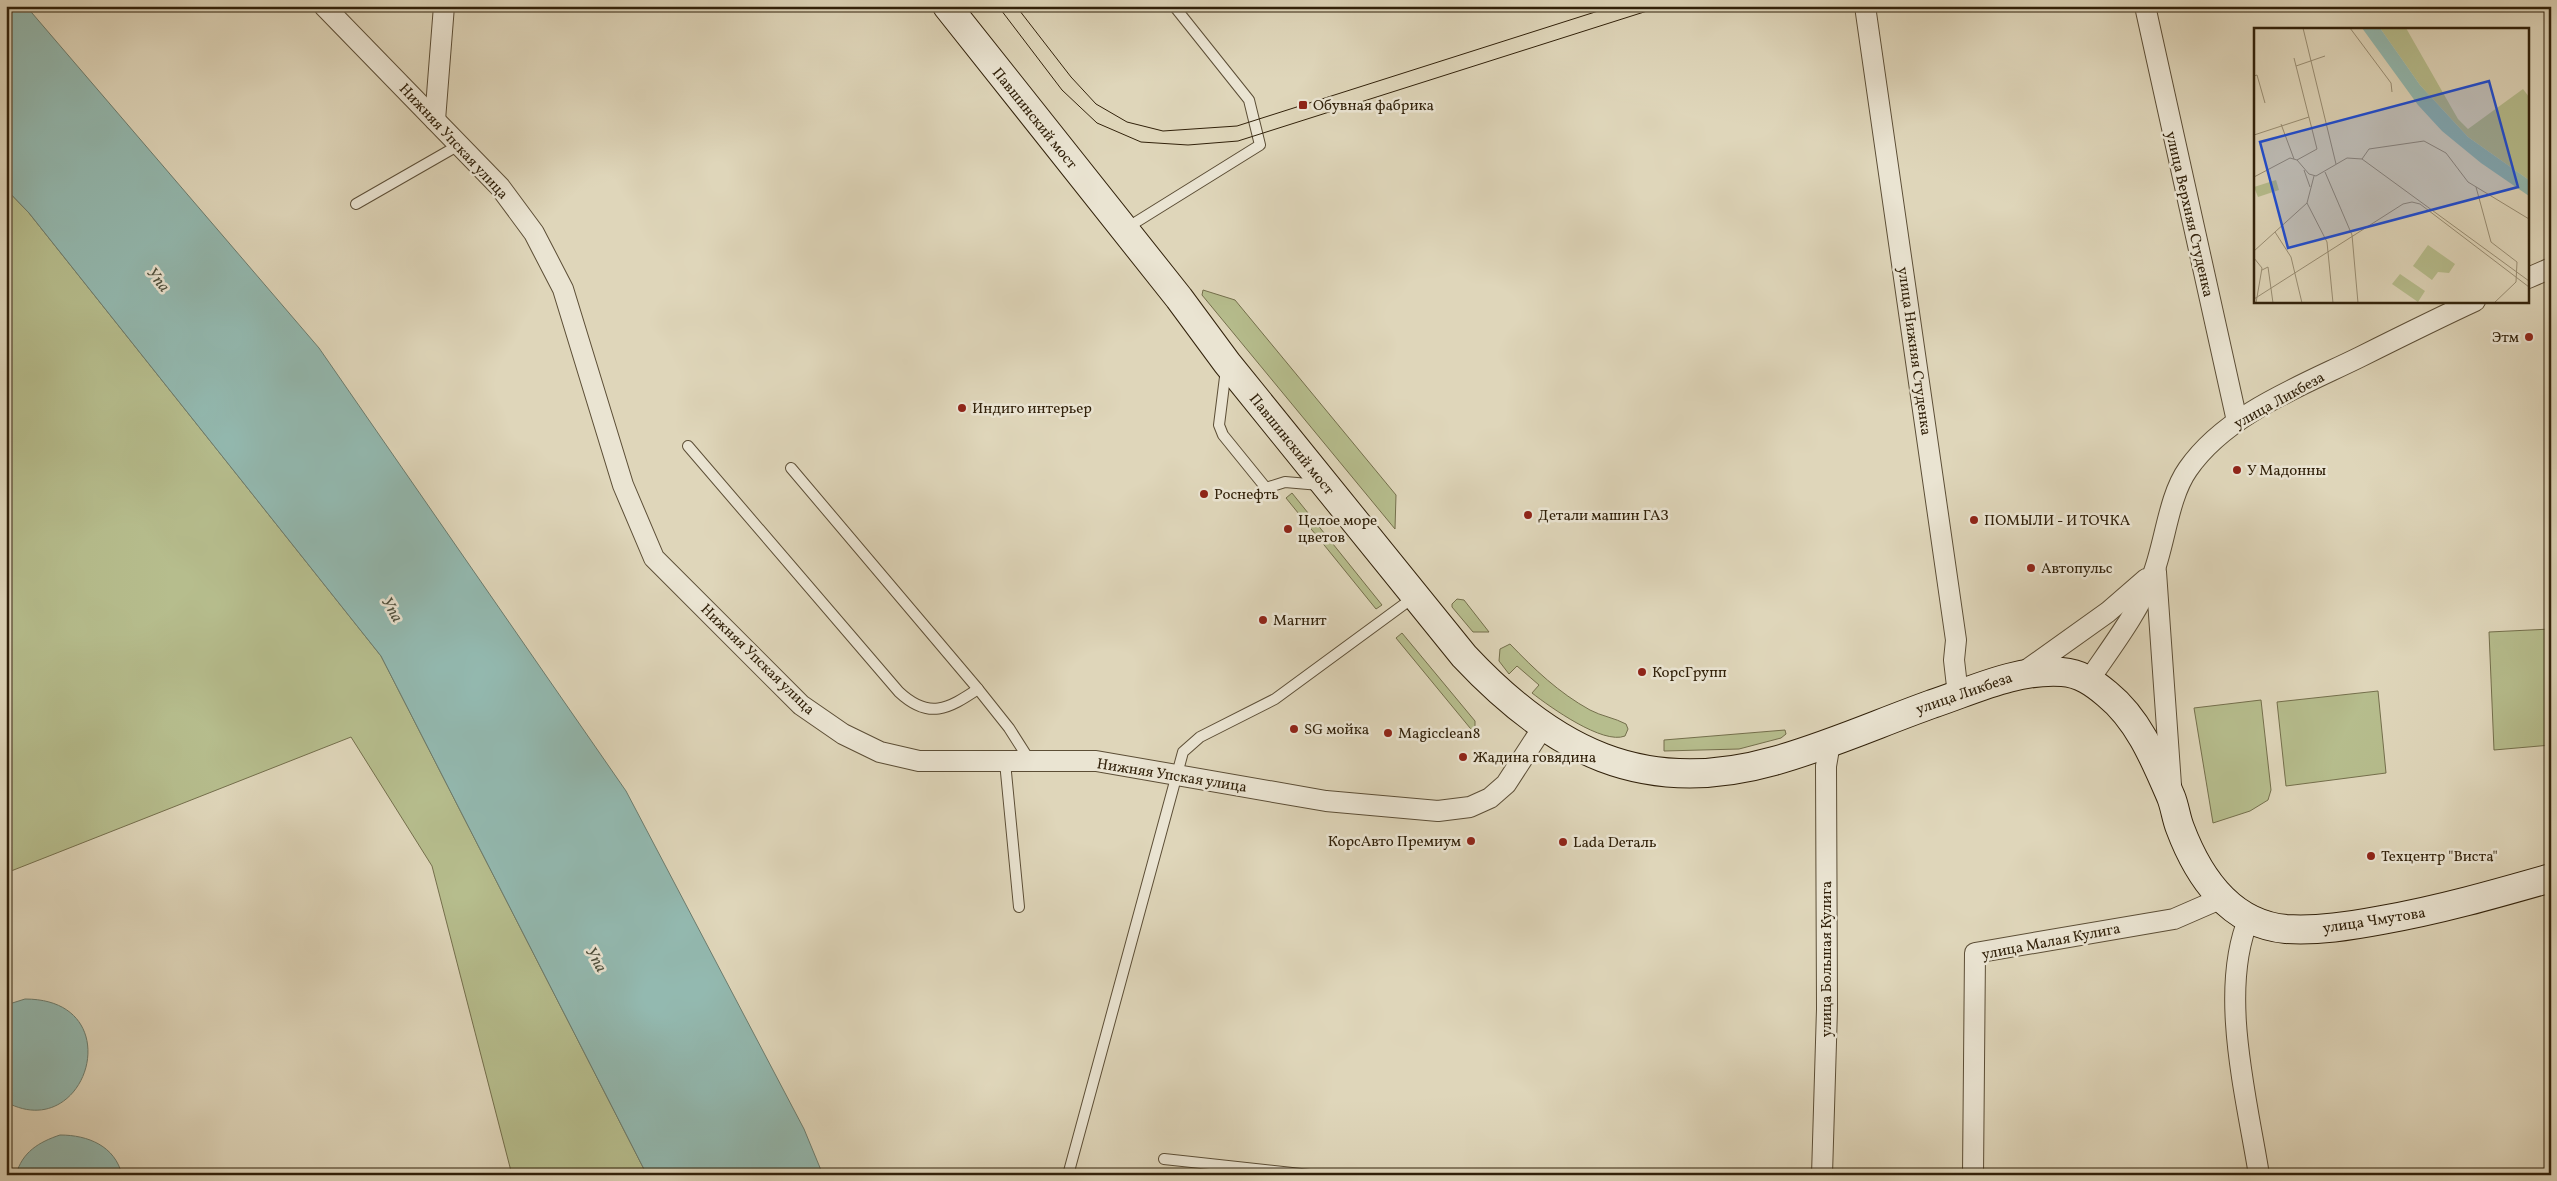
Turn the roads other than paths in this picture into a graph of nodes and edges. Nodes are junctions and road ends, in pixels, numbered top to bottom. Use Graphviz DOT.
graph roads {
  1 [pos="324,6"];
  2 [pos="444,6"];
  3 [pos="947,6"];
  4 [pos="1174,6"];
  5 [pos="1865,6"];
  6 [pos="2145,6"];
  7 [pos="435,120"];
  8 [pos="459,145"];
  9 [pos="356,204"];
  10 [pos="1124,229"];
  11 [pos="2551,268"];
  12 [pos="2530,277"];
  13 [pos="2473,302"];
  14 [pos="1227,363"];
  15 [pos="2236,421"];
  16 [pos="688,446"];
  17 [pos="791,468"];
  18 [pos="1326,486"];
  19 [pos="2155,567"];
  20 [pos="1414,597"];
  21 [pos="1464,656"];
  22 [pos="2021,674"];
  23 [pos="2089,680"];
  24 [pos="978,689"];
  25 [pos="1958,695"];
  26 [pos="1543,727"];
  27 [pos="1830,742"];
  28 [pos="1005,762"];
  29 [pos="1031,762"];
  30 [pos="1176,774"];
  31 [pos="2172,800"];
  32 [pos="2551,878"];
  33 [pos="2220,899"];
  34 [pos="1019,907"];
  35 [pos="2249,918"];
  36 [pos="1164,1159"];
  37 [pos="1068,1175"];
  38 [pos="1310,1175"];
  39 [pos="1822,1175"];
  40 [pos="1973,1175"];
  41 [pos="2259,1175"];
  1 -- 7 [label="street, Нижняя Упская улица"];
  2 -- 7 [label="street"];
  3 -- 10 [label="main road, Павшинский мост"];
  4 -- 10 [label="lane"];
  5 -- 25 [label="street, улица Нижняя Cтуденкa"];
  6 -- 15 [label="street, улица Верхняя Студенка"];
  7 -- 8 [label="street, Нижняя Упская улица"];
  8 -- 9 [label="lane"];
  8 -- 28 [label="street, Нижняя Упская улица"];
  10 -- 14 [label="main road, Павшинский мост"];
  11 -- 12 [label="street"];
  13 -- 15 [label="street, улица Ликбеза"];
  14 -- 18 [label="main road, Павшинский мост"];
  14 -- 18 [label="lane"];
  15 -- 19 [label="street, улица Ликбеза"];
  16 -- 24 [label="lane"];
  17 -- 24 [label="lane"];
  18 -- 20 [label="main road, Павшинский мост"];
  19 -- 22 [label="street"];
  19 -- 23 [label="street, улица Ликбеза"];
  19 -- 31 [label="street"];
  20 -- 21 [label="main road, Павшинский мост"];
  20 -- 30 [label="lane"];
  21 -- 26 [label="main road, улица Ликбеза"];
  22 -- 23 [label="main road, улица Ликбеза"];
  22 -- 25 [label="main road, улица Ликбеза"];
  23 -- 31 [label="main road, улица Чмутова"];
  24 -- 29 [label="lane"];
  25 -- 27 [label="main road, улица Ликбеза"];
  26 -- 27 [label="main road, улица Ликбеза"];
  26 -- 30 [label="street, Нижняя Упская улица"];
  27 -- 39 [label="street, улица Большая Кулига"];
  28 -- 29 [label="street, Нижняя Упская улица"];
  28 -- 34 [label="lane"];
  29 -- 30 [label="street, Нижняя Упская улица"];
  30 -- 37 [label="lane"];
  31 -- 33 [label="main road, улица Чмутова"];
  32 -- 35 [label="main road, улица Чмутова"];
  33 -- 35 [label="main road, улица Чмутова"];
  33 -- 40 [label="street, улица Малая Кулига"];
  35 -- 41 [label="street"];
  36 -- 38 [label="lane"];
}
